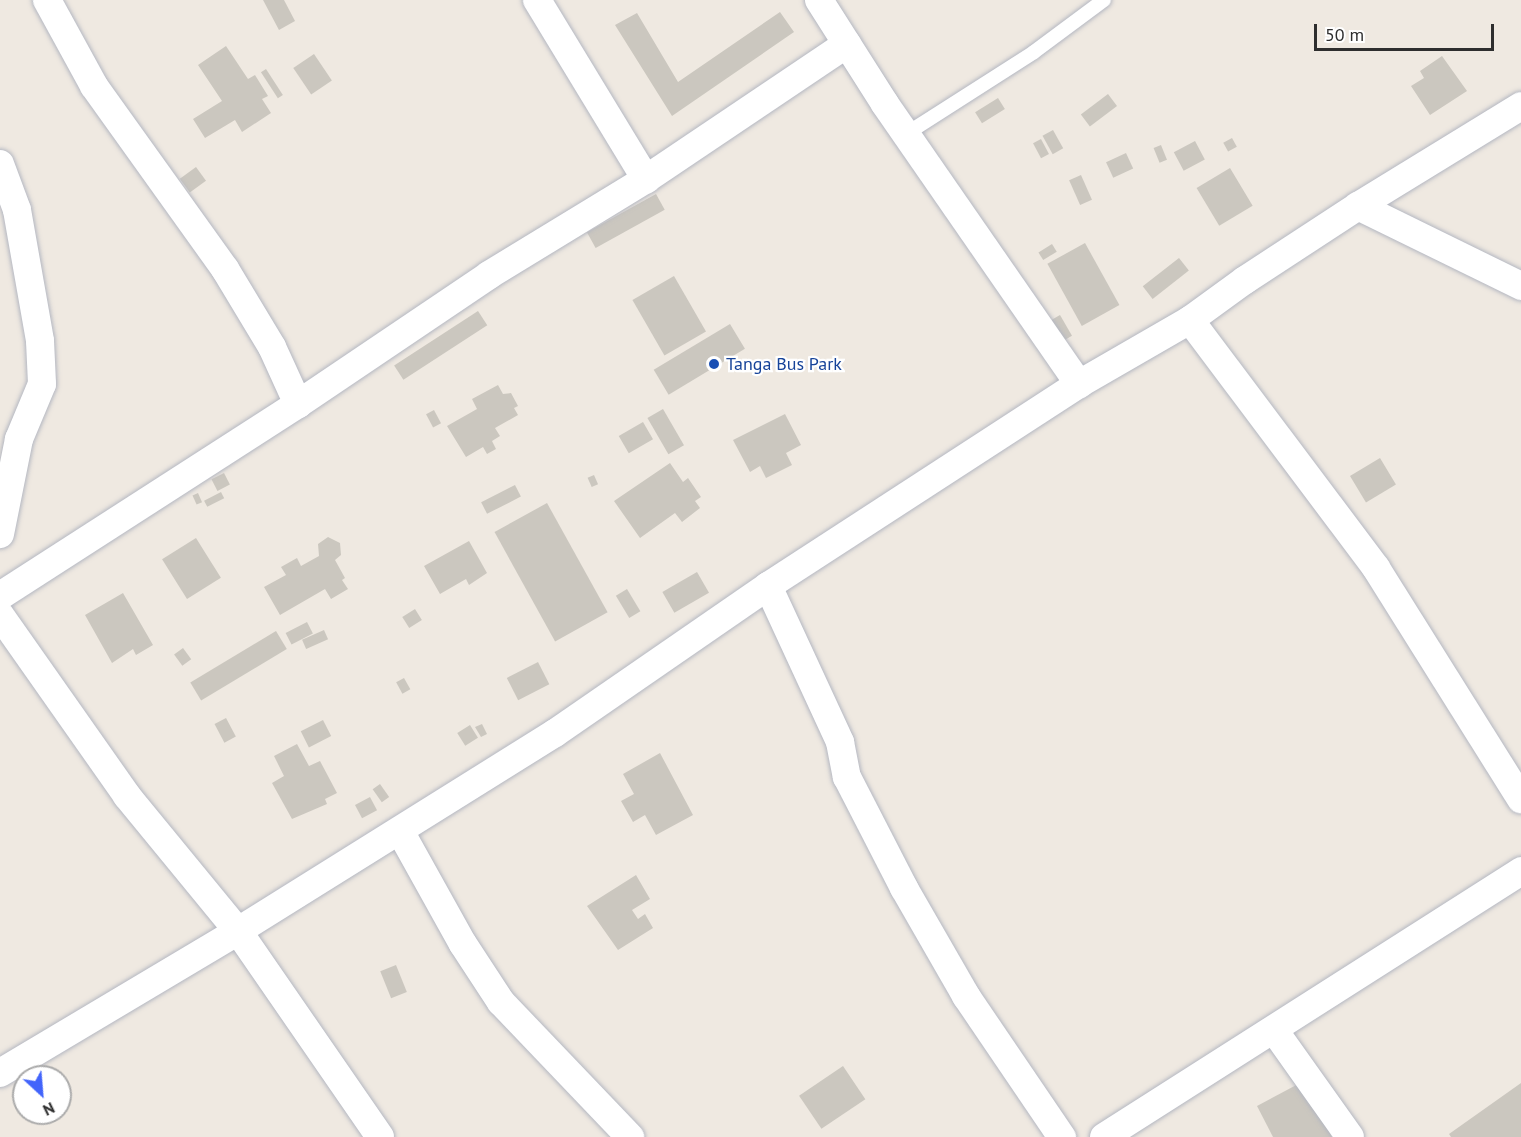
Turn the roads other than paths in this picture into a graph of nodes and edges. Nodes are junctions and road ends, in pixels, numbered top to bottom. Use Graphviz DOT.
graph roads {
  1 [pos="47,0"];
  2 [pos="537,0"];
  3 [pos="819,0"];
  4 [pos="1104,0"];
  5 [pos="847,44"];
  6 [pos="1521,106"];
  7 [pos="906,134"];
  8 [pos="0,164"];
  9 [pos="646,179"];
  10 [pos="1359,206"];
  11 [pos="1521,286"];
  12 [pos="1190,320"];
  13 [pos="1079,384"];
  14 [pos="298,404"];
  15 [pos="0,534"];
  16 [pos="768,586"];
  17 [pos="0,596"];
  18 [pos="0,615"];
  19 [pos="1521,799"];
  20 [pos="400,831"];
  21 [pos="1521,871"];
  22 [pos="238,931"];
  23 [pos="1274,1030"];
  24 [pos="0,1073"];
  25 [pos="380,1137"];
  26 [pos="630,1137"];
  27 [pos="1062,1137"];
  28 [pos="1104,1137"];
  29 [pos="1350,1137"];
  1 -- 14 [label="street"];
  2 -- 9 [label="street"];
  3 -- 5 [label="street"];
  4 -- 7 [label="lane"];
  5 -- 7 [label="street"];
  5 -- 9 [label="street"];
  6 -- 10 [label="street"];
  7 -- 13 [label="street"];
  8 -- 15 [label="street"];
  9 -- 14 [label="street"];
  10 -- 11 [label="street"];
  10 -- 12 [label="street"];
  12 -- 13 [label="street"];
  12 -- 19 [label="street"];
  13 -- 16 [label="street"];
  14 -- 17 [label="street"];
  16 -- 20 [label="street"];
  16 -- 27 [label="street"];
  18 -- 22 [label="street"];
  20 -- 22 [label="street"];
  20 -- 26 [label="street"];
  21 -- 23 [label="street"];
  22 -- 24 [label="street"];
  22 -- 25 [label="street"];
  23 -- 28 [label="street"];
  23 -- 29 [label="street"];
}
